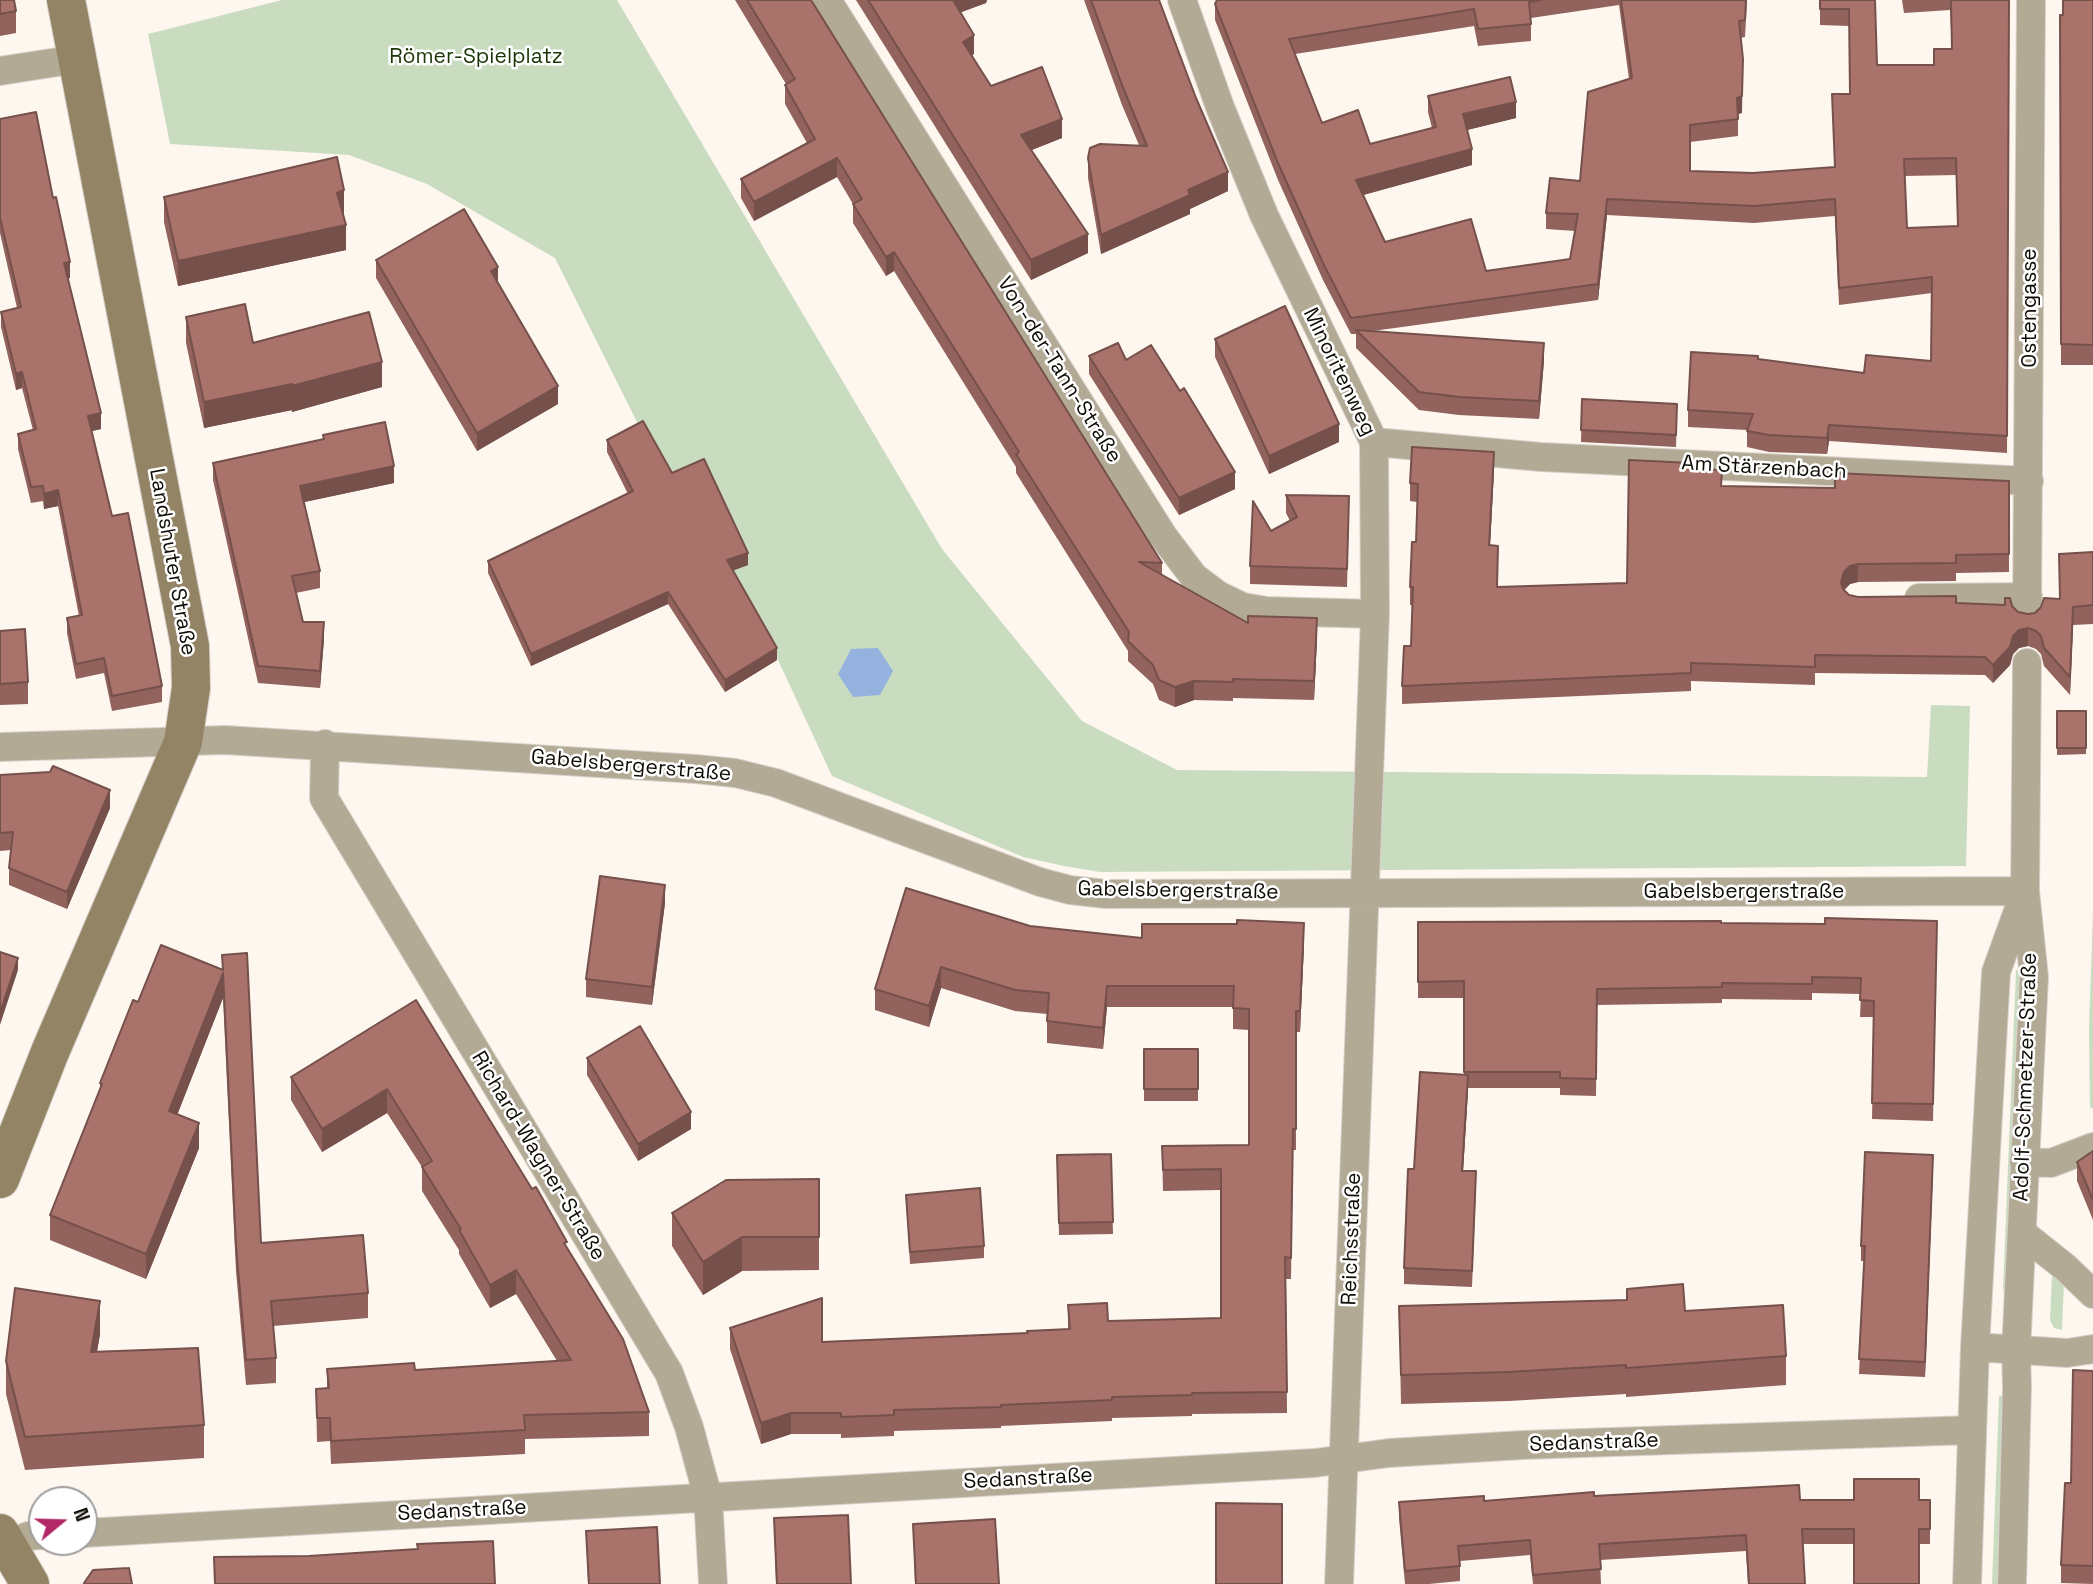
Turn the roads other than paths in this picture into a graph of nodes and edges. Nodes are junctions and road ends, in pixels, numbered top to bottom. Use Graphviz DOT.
graph roads {
  1 [pos="66,0"];
  2 [pos="827,0"];
  3 [pos="2031,0"];
  4 [pos="1191,2"];
  5 [pos="77,59"];
  6 [pos="0,71"];
  7 [pos="1374,442"];
  8 [pos="2029,481"];
  9 [pos="1896,598"];
  10 [pos="1375,614"];
  11 [pos="2027,663"];
  12 [pos="183,742"];
  13 [pos="325,744"];
  14 [pos="0,747"];
  15 [pos="2025,891"];
  16 [pos="1365,894"];
  17 [pos="2093,1147"];
  18 [pos="2024,1162"];
  19 [pos="0,1179"];
  20 [pos="2022,1233"];
  21 [pos="2093,1294"];
  22 [pos="1975,1347"];
  23 [pos="2093,1349"];
  24 [pos="2016,1351"];
  25 [pos="1972,1430"];
  26 [pos="1345,1459"];
  27 [pos="708,1497"];
  28 [pos="98,1532"];
  29 [pos="17,1538"];
  30 [pos="30,1584"];
  31 [pos="713,1584"];
  32 [pos="1339,1584"];
  33 [pos="1968,1584"];
  34 [pos="2012,1584"];
  1 -- 5 [label="street, Landshuter Straße"];
  2 -- 10 [label="street, Von-der-Tann-Straße"];
  3 -- 8 [label="street, Ostengasse"];
  4 -- 7 [label="street, Minoritenweg"];
  5 -- 6 [label="street"];
  5 -- 12 [label="street, Landshuter Straße"];
  7 -- 8 [label="street, Am Stärzenbach"];
  7 -- 10 [label="street, Minoritenweg"];
  8 -- 9 [label="street, Ostengasse"];
  10 -- 16 [label="street, Minoritenweg"];
  11 -- 15 [label="street"];
  12 -- 13 [label="street, Gabelsbergerstraße"];
  12 -- 14 [label="street, Gabelsbergerstraße"];
  12 -- 19 [label="street, Landshuter Straße"];
  13 -- 16 [label="street, Gabelsbergerstraße"];
  13 -- 27 [label="street, Richard-Wagner-Straße"];
  15 -- 16 [label="street, Gabelsbergerstraße"];
  15 -- 18 [label="street, Adolf-Schmetzer-Straße"];
  15 -- 22 [label="street, Adolf-Schmetzer-Straße"];
  16 -- 26 [label="street, Reichsstraße"];
  17 -- 18 [label="street"];
  18 -- 20 [label="street, Adolf-Schmetzer-Straße"];
  20 -- 21 [label="street"];
  20 -- 24 [label="street, Adolf-Schmetzer-Straße"];
  22 -- 24 [label="street"];
  22 -- 25 [label="street, Adolf-Schmetzer-Straße"];
  23 -- 24 [label="street"];
  24 -- 34 [label="street, Adolf-Schmetzer-Straße"];
  25 -- 26 [label="street, Sedanstraße"];
  25 -- 33 [label="street, Adolf-Schmetzer-Straße"];
  26 -- 27 [label="street, Sedanstraße"];
  26 -- 32 [label="street, Reichsstraße"];
  27 -- 28 [label="street, Sedanstraße"];
  27 -- 31 [label="street, Richard-Wagner-Straße"];
  29 -- 30 [label="street"];
}
